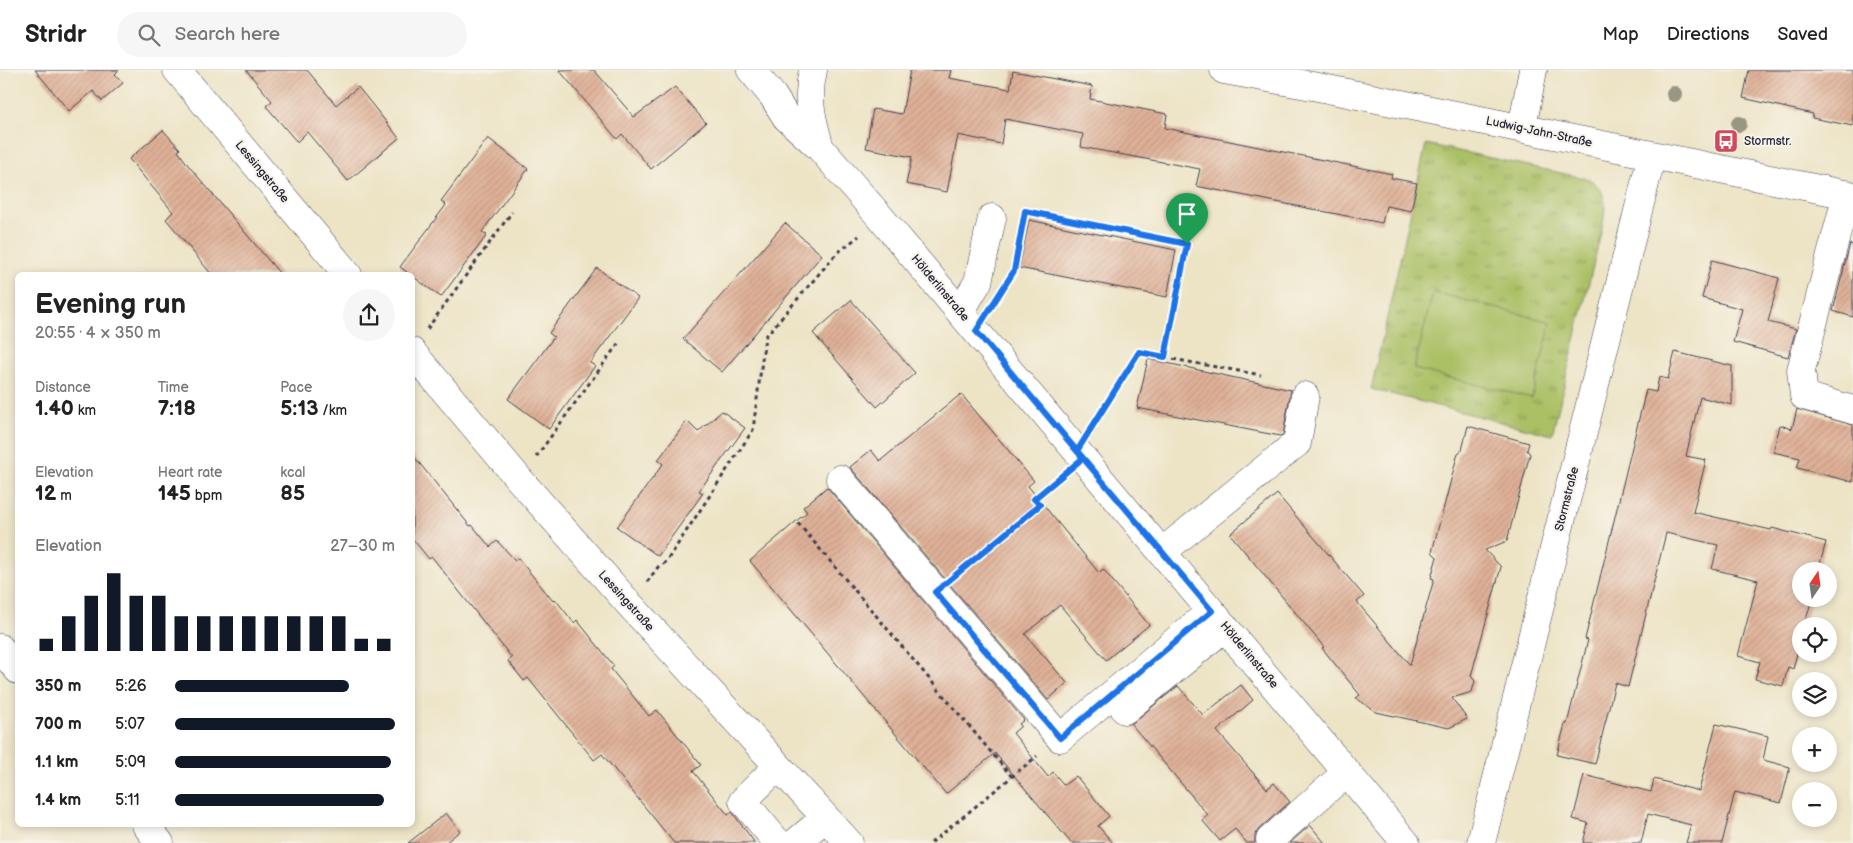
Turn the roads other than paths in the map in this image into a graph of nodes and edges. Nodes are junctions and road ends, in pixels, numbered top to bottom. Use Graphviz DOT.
graph roads {
  1 [pos="177,70"];
  2 [pos="751,70"];
  3 [pos="813,70"];
  4 [pos="1224,70"];
  5 [pos="1533,70"];
  6 [pos="773,83"];
  7 [pos="1522,128"];
  8 [pos="820,148"];
  9 [pos="1652,155"];
  10 [pos="1850,195"];
  11 [pos="992,218"];
  12 [pos="345,272"];
  13 [pos="960,312"];
  14 [pos="418,342"];
  15 [pos="1305,396"];
  16 [pos="1853,410"];
  17 [pos="840,479"];
  18 [pos="1162,552"];
  19 [pos="1218,619"];
  20 [pos="0,648"];
  21 [pos="15,666"];
  22 [pos="1125,710"];
  23 [pos="778,766"];
  24 [pos="1347,772"];
  25 [pos="825,818"];
  26 [pos="148,827"];
  27 [pos="1270,840"];
  28 [pos="160,843"];
  29 [pos="778,843"];
  30 [pos="795,843"];
  31 [pos="849,843"];
  32 [pos="1406,843"];
  33 [pos="1481,843"];
  1 -- 12 [label="street, Lessingstraße"];
  2 -- 6 [label="street, Hölderlinstraße"];
  3 -- 8 [label="street, Hölderlinstraße"];
  4 -- 7 [label="street, Ludwig-Jahn-Straße"];
  5 -- 7 [label="street"];
  6 -- 8 [label="street, Hölderlinstraße"];
  7 -- 9 [label="street, Ludwig-Jahn-Straße"];
  8 -- 13 [label="street, Hölderlinstraße"];
  9 -- 10 [label="street, Ludwig-Jahn-Straße"];
  9 -- 33 [label="street, Stormstraße"];
  10 -- 16 [label="street"];
  11 -- 13 [label="street"];
  13 -- 18 [label="street, Hölderlinstraße"];
  14 -- 23 [label="street, Lessingstraße"];
  15 -- 18 [label="street"];
  17 -- 19 [label="street"];
  18 -- 19 [label="street, Hölderlinstraße"];
  19 -- 22 [label="street"];
  19 -- 24 [label="street, Hölderlinstraße"];
  20 -- 21 [label="street"];
  23 -- 25 [label="street, Lessingstraße"];
  23 -- 29 [label="street"];
  24 -- 27 [label="street"];
  24 -- 32 [label="street, Hölderlinstraße"];
  25 -- 30 [label="street"];
  25 -- 31 [label="street, Lessingstraße"];
  26 -- 28 [label="street"];
}
